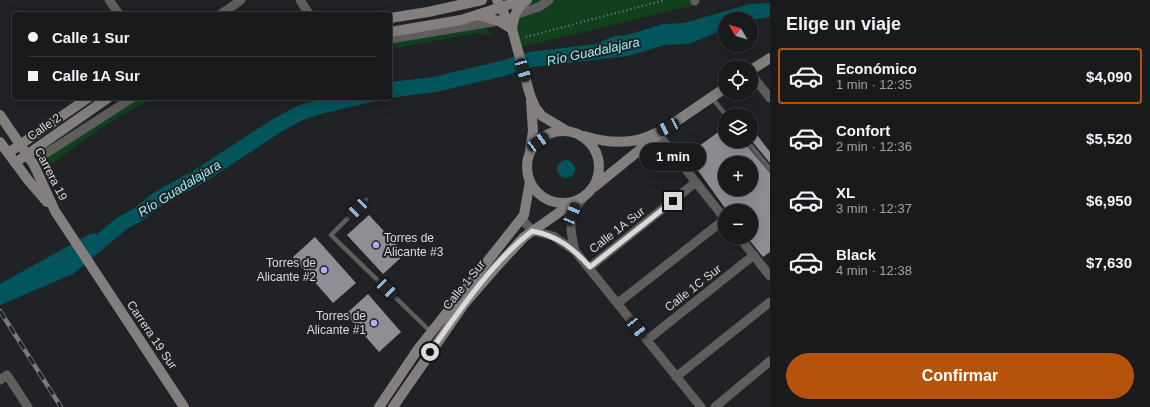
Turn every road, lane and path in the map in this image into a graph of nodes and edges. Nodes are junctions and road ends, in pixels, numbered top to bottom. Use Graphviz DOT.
graph roads {
  1 [pos="109,0"];
  2 [pos="241,0"];
  3 [pos="300,0"];
  4 [pos="482,0"];
  5 [pos="523,0"];
  6 [pos="528,0"];
  7 [pos="549,0"];
  8 [pos="665,0"];
  9 [pos="500,4"];
  10 [pos="118,12"];
  11 [pos="224,12"];
  12 [pos="308,12"];
  13 [pos="520,13"];
  14 [pos="478,15"];
  15 [pos="392,18"];
  16 [pos="499,21"];
  17 [pos="512,30"];
  18 [pos="392,32"];
  19 [pos="526,37"];
  20 [pos="392,39"];
  21 [pos="770,58"];
  22 [pos="758,66"];
  23 [pos="758,83"];
  24 [pos="718,93"];
  25 [pos="530,95"];
  26 [pos="712,98"];
  27 [pos="770,98"];
  28 [pos="85,100"];
  29 [pos="105,100"];
  30 [pos="129,100"];
  31 [pos="720,108"];
  32 [pos="0,115"];
  33 [pos="567,132"];
  34 [pos="658,134"];
  35 [pos="579,135"];
  36 [pos="0,142"];
  37 [pos="21,144"];
  38 [pos="753,148"];
  39 [pos="8,153"];
  40 [pos="28,154"];
  41 [pos="42,156"];
  42 [pos="529,159"];
  43 [pos="15,163"];
  44 [pos="770,169"];
  45 [pos="530,181"];
  46 [pos="696,182"];
  47 [pos="585,194"];
  48 [pos="366,200"];
  49 [pos="718,210"];
  50 [pos="55,211"];
  51 [pos="524,215"];
  52 [pos="718,224"];
  53 [pos="532,231"];
  54 [pos="745,244"];
  55 [pos="575,251"];
  56 [pos="754,255"];
  57 [pos="590,267"];
  58 [pos="770,276"];
  59 [pos="770,302"];
  60 [pos="618,303"];
  61 [pos="431,332"];
  62 [pos="647,340"];
  63 [pos="770,361"];
  64 [pos="676,377"];
  65 [pos="4,378"];
  66 [pos="28,407"];
  67 [pos="184,407"];
  68 [pos="378,407"];
  69 [pos="393,407"];
  70 [pos="701,407"];
  71 [pos="715,407"];
  1 -- 10 [label="street"];
  2 -- 11 [label="street"];
  3 -- 12 [label="street"];
  4 -- 15 [label="main road"];
  5 -- 9 [label="main road"];
  6 -- 17 [label="main road"];
  7 -- 13 [label="street"];
  8 -- 19 [label="path"];
  9 -- 14 [label="main road"];
  9 -- 17 [label="main road"];
  14 -- 16 [label="main road"];
  14 -- 18 [label="main road"];
  16 -- 17 [label="main road"];
  16 -- 20 [label="street"];
  17 -- 25 [label="main road"];
  21 -- 22 [label="main road"];
  23 -- 27 [label="street"];
  24 -- 26 [label="main road, Calle 1 Sur"];
  25 -- 33 [label="main road"];
  25 -- 42 [label="main road"];
  26 -- 31 [label="lane"];
  26 -- 34 [label="main road, Calle 1 Sur"];
  28 -- 37 [label="main road, Calle 2"];
  29 -- 40 [label="main road, Calle 2"];
  30 -- 41 [label="street"];
  32 -- 37 [label="main road, Carrera 19"];
  33 -- 35 [label="main road"];
  33 -- 42 [label="main road"];
  34 -- 35 [label="main road, Calle 1 Sur"];
  34 -- 46 [label="street"];
  34 -- 47 [label="main road, Calle 1 Sur"];
  35 -- 47 [label="main road"];
  36 -- 39 [label="main road, Carrera 19"];
  37 -- 39 [label="main road, Calle 2"];
  37 -- 40 [label="main road, Carrera 19"];
  38 -- 44 [label="lane"];
  39 -- 43 [label="main road, Carrera 19"];
  40 -- 43 [label="main road, Calle 2"];
  40 -- 50 [label="main road, Carrera 19"];
  42 -- 45 [label="main road"];
  43 -- 50 [label="main road, Carrera 19"];
  45 -- 47 [label="main road"];
  45 -- 51 [label="main road, Calle 1 Sur"];
  46 -- 49 [label="street"];
  46 -- 57 [label="street, Calle 1A Sur"];
  47 -- 53 [label="main road, Calle 1 Sur"];
  47 -- 55 [label="street"];
  48 -- 61 [label="lane"];
  50 -- 67 [label="main road, Carrera 19 Sur"];
  51 -- 53 [label="street"];
  51 -- 61 [label="main road, Calle 1 Sur"];
  52 -- 60 [label="street"];
  53 -- 55 [label="street"];
  53 -- 69 [label="main road, Calle 1 Sur"];
  54 -- 56 [label="street"];
  55 -- 57 [label="street"];
  56 -- 58 [label="street"];
  56 -- 62 [label="street, Calle 1C Sur"];
  57 -- 60 [label="street"];
  59 -- 64 [label="street"];
  60 -- 62 [label="street"];
  61 -- 68 [label="main road, Calle 1 Sur"];
  62 -- 64 [label="street"];
  63 -- 71 [label="street"];
  64 -- 70 [label="street"];
  65 -- 66 [label="street"];
}
